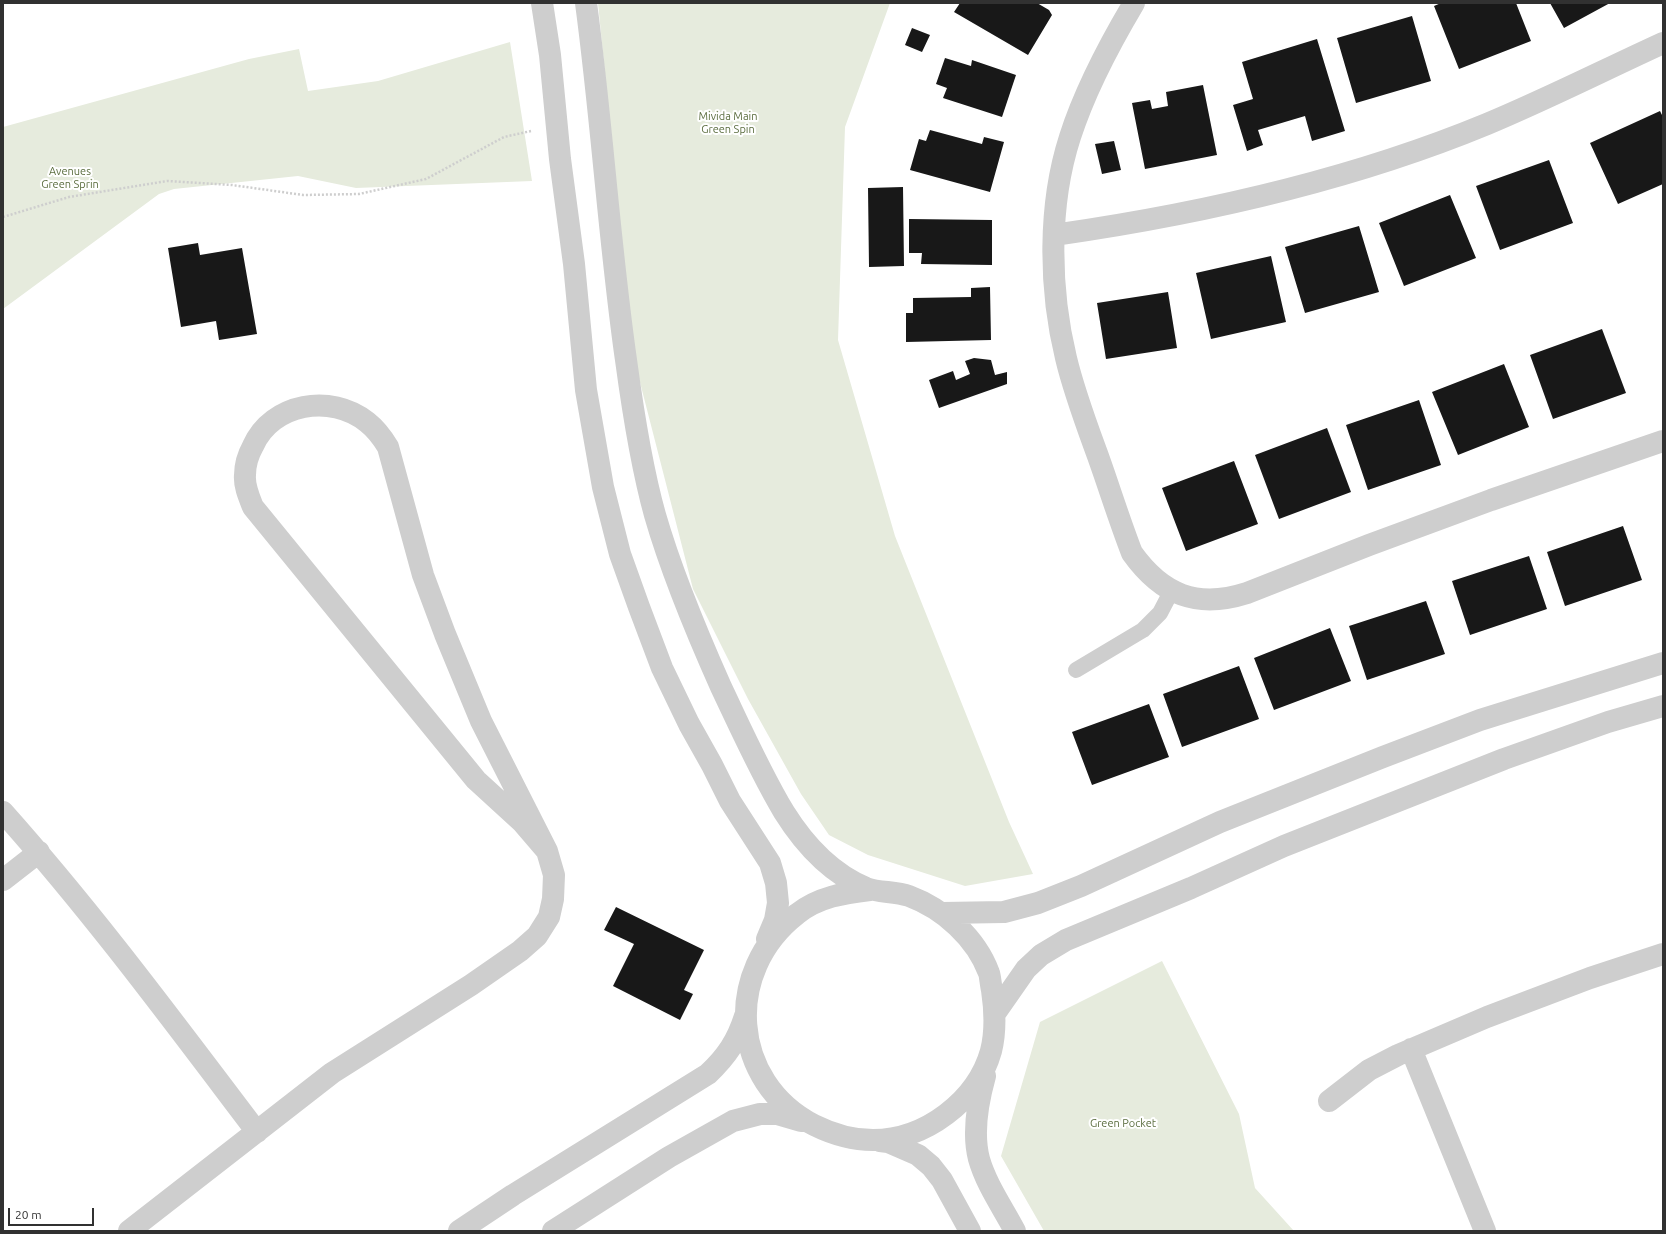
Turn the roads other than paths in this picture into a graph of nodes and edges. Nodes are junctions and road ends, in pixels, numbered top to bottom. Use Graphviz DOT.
graph roads {
  1 [pos="542,3"];
  2 [pos="586,3"];
  3 [pos="1134,3"];
  4 [pos="1663,43"];
  5 [pos="1054,235"];
  6 [pos="1663,441"];
  7 [pos="1172,590"];
  8 [pos="1663,663"];
  9 [pos="1076,670"];
  10 [pos="1663,706"];
  11 [pos="3,812"];
  12 [pos="547,851"];
  13 [pos="39,852"];
  14 [pos="3,880"];
  15 [pos="870,890"];
  16 [pos="943,913"];
  17 [pos="1663,954"];
  18 [pos="753,970"];
  19 [pos="996,1012"];
  20 [pos="745,1014"];
  21 [pos="1411,1049"];
  22 [pos="991,1051"];
  23 [pos="1329,1101"];
  24 [pos="256,1132"];
  25 [pos="834,1134"];
  26 [pos="873,1140"];
  27 [pos="129,1231"];
  28 [pos="459,1231"];
  29 [pos="554,1231"];
  30 [pos="970,1231"];
  31 [pos="1015,1231"];
  32 [pos="1485,1231"];
  1 -- 18 [label="street"];
  2 -- 15 [label="street"];
  3 -- 5 [label="street"];
  4 -- 5 [label="street"];
  5 -- 7 [label="street"];
  6 -- 7 [label="street"];
  7 -- 9 [label="lane"];
  8 -- 16 [label="street"];
  10 -- 19 [label="street"];
  11 -- 13 [label="street"];
  12 -- 12 [label="street"];
  12 -- 24 [label="street"];
  13 -- 14 [label="street"];
  13 -- 24 [label="street"];
  15 -- 16 [label="street"];
  15 -- 18 [label="street"];
  16 -- 19 [label="street"];
  17 -- 21 [label="street"];
  18 -- 20 [label="street"];
  19 -- 22 [label="street"];
  20 -- 25 [label="street"];
  20 -- 28 [label="street"];
  21 -- 23 [label="street"];
  21 -- 32 [label="street"];
  22 -- 26 [label="street"];
  22 -- 31 [label="street"];
  24 -- 27 [label="street"];
  25 -- 26 [label="street"];
  25 -- 29 [label="street"];
  26 -- 30 [label="street"];
}
